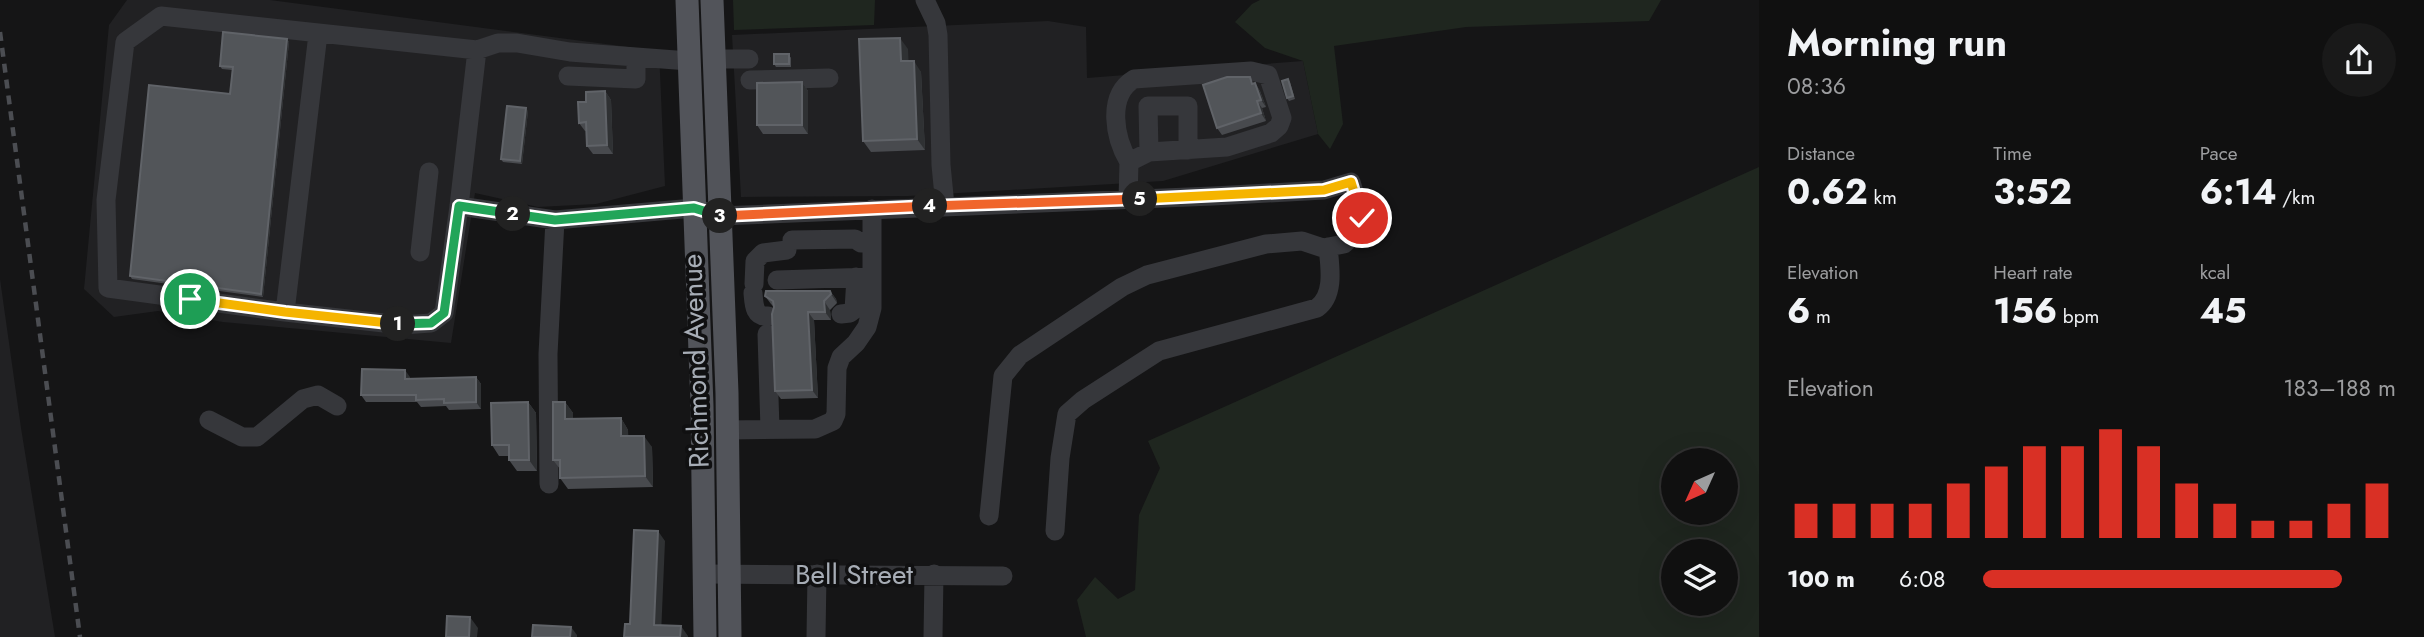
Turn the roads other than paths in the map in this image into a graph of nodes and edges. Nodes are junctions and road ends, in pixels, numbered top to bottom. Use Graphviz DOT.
graph roads {
  1 [pos="687,0"];
  2 [pos="712,0"];
  3 [pos="925,0"];
  4 [pos="318,34"];
  5 [pos="477,50"];
  6 [pos="636,57"];
  7 [pos="715,59"];
  8 [pos="749,59"];
  9 [pos="689,61"];
  10 [pos="568,76"];
  11 [pos="829,78"];
  12 [pos="750,80"];
  13 [pos="1188,150"];
  14 [pos="1149,152"];
  15 [pos="1129,162"];
  16 [pos="429,172"];
  17 [pos="1128,200"];
  18 [pos="459,206"];
  19 [pos="945,206"];
  20 [pos="694,208"];
  21 [pos="872,209"];
  22 [pos="720,216"];
  23 [pos="555,220"];
  24 [pos="866,243"];
  25 [pos="1328,247"];
  26 [pos="420,252"];
  27 [pos="864,277"];
  28 [pos="777,280"];
  29 [pos="285,312"];
  30 [pos="841,314"];
  31 [pos="337,406"];
  32 [pos="209,420"];
  33 [pos="770,429"];
  34 [pos="728,430"];
  35 [pos="549,484"];
  36 [pos="989,516"];
  37 [pos="1055,531"];
  38 [pos="705,573"];
  39 [pos="731,573"];
  40 [pos="817,574"];
  41 [pos="934,574"];
  42 [pos="1003,576"];
  43 [pos="705,637"];
  44 [pos="730,637"];
  45 [pos="816,637"];
  46 [pos="933,637"];
  1 -- 9 [label="main road, Richmond Avenue"];
  2 -- 7 [label="main road, Richmond Avenue"];
  3 -- 19 [label="street"];
  4 -- 5 [label="street"];
  4 -- 29 [label="street"];
  4 -- 29 [label="street"];
  5 -- 6 [label="street"];
  5 -- 18 [label="street"];
  6 -- 9 [label="street"];
  6 -- 10 [label="street"];
  7 -- 8 [label="street"];
  7 -- 22 [label="main road, Richmond Avenue"];
  9 -- 20 [label="main road, Richmond Avenue"];
  11 -- 12 [label="street"];
  13 -- 14 [label="street"];
  13 -- 14 [label="street"];
  13 -- 15 [label="street"];
  14 -- 15 [label="street"];
  15 -- 17 [label="street"];
  16 -- 26 [label="street"];
  17 -- 19 [label="street"];
  17 -- 25 [label="street"];
  18 -- 23 [label="street"];
  18 -- 29 [label="street"];
  19 -- 21 [label="street"];
  20 -- 22 [label="street"];
  20 -- 23 [label="street"];
  20 -- 38 [label="main road, Richmond Avenue"];
  21 -- 22 [label="street"];
  21 -- 24 [label="street"];
  22 -- 34 [label="main road, Richmond Avenue"];
  23 -- 35 [label="street"];
  24 -- 27 [label="street"];
  24 -- 33 [label="street"];
  25 -- 36 [label="street"];
  25 -- 37 [label="street"];
  27 -- 28 [label="street"];
  27 -- 30 [label="street"];
  27 -- 33 [label="street"];
  31 -- 32 [label="street"];
  33 -- 34 [label="street"];
  34 -- 39 [label="main road, Richmond Avenue"];
  38 -- 39 [label="street, Bell Street"];
  38 -- 43 [label="main road, Richmond Avenue"];
  39 -- 40 [label="street, Bell Street"];
  39 -- 44 [label="main road, Richmond Avenue"];
  40 -- 41 [label="street, Bell Street"];
  40 -- 45 [label="street"];
  41 -- 42 [label="street, Bell Street"];
  41 -- 46 [label="street"];
}
